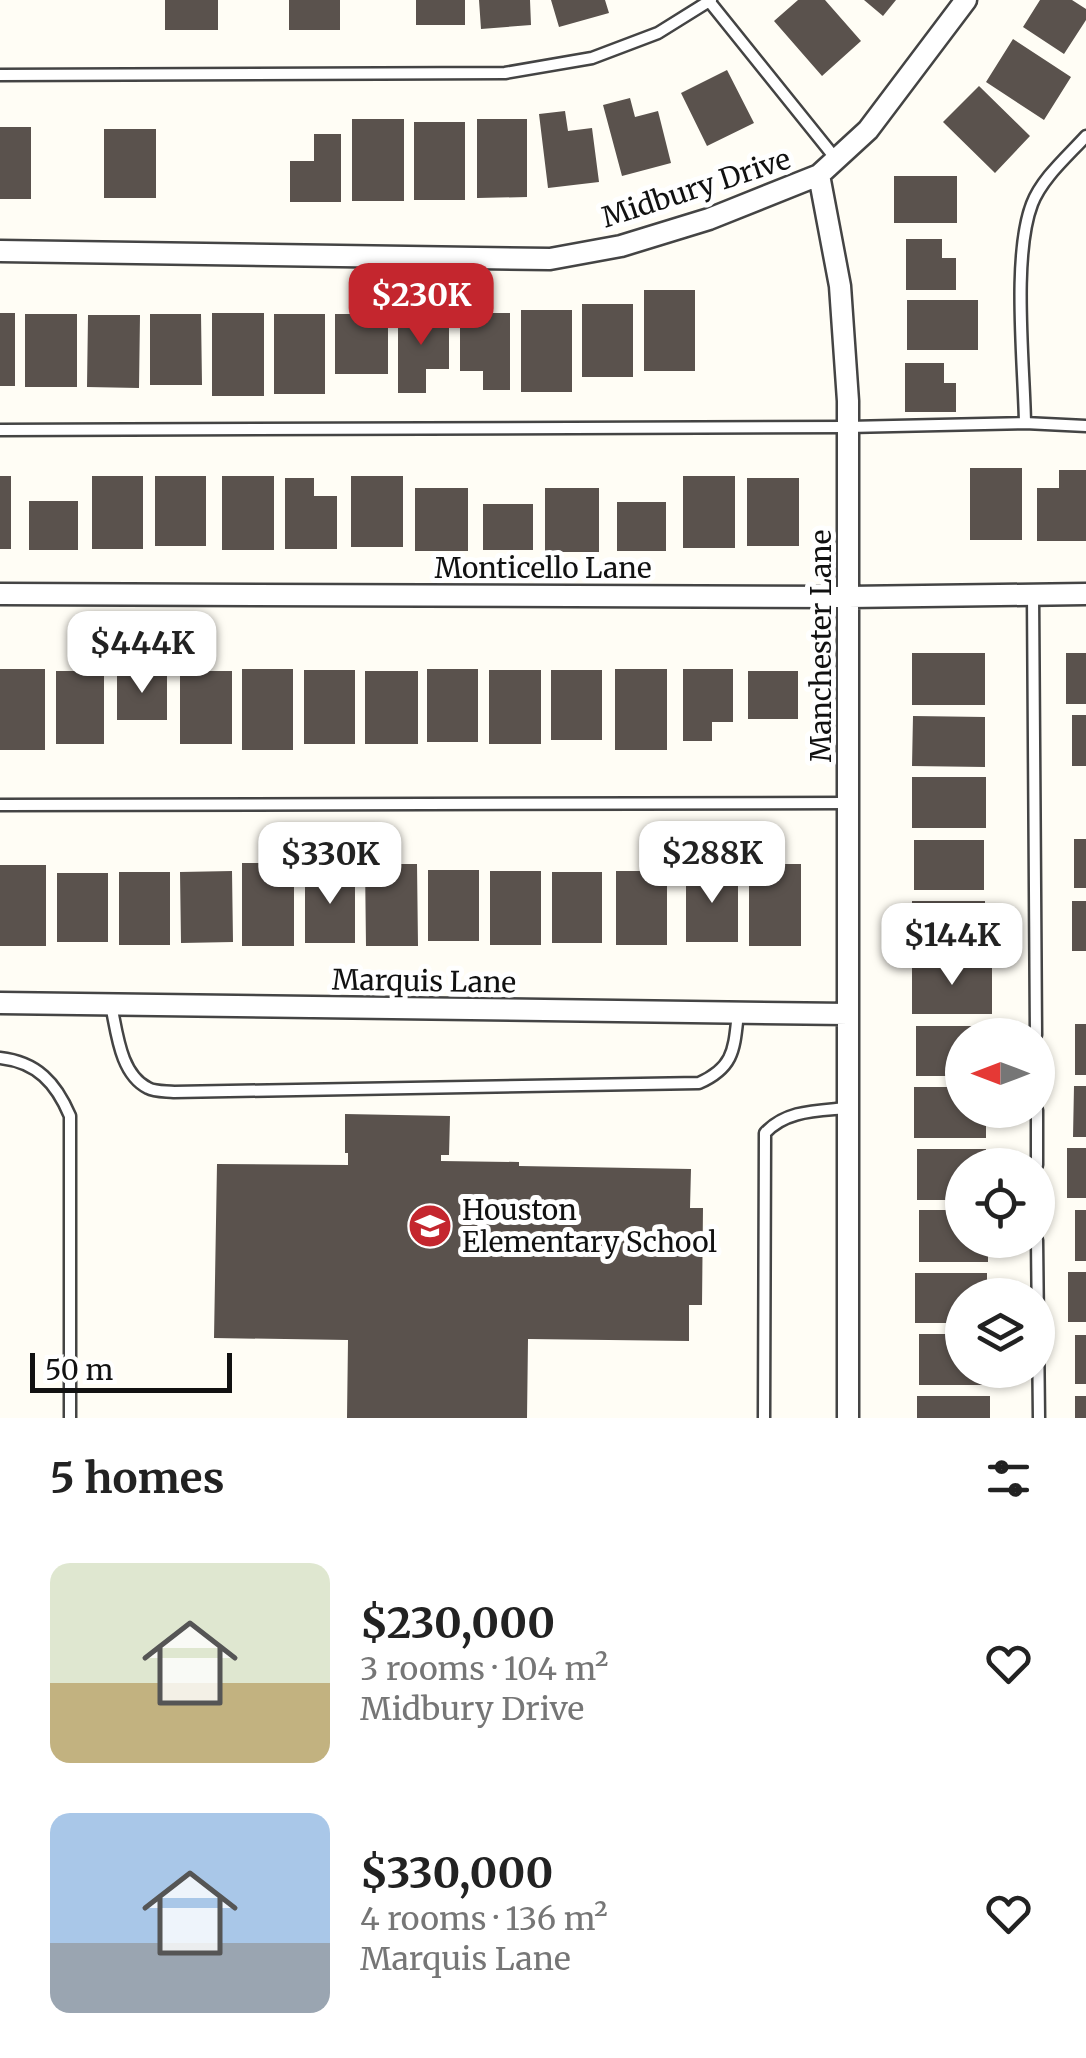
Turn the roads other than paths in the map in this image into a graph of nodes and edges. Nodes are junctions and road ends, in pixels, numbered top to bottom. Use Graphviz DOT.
graph roads {
  1 [pos="710,0"];
  2 [pos="966,0"];
  3 [pos="0,74"];
  4 [pos="1086,136"];
  5 [pos="836,159"];
  6 [pos="819,176"];
  7 [pos="0,251"];
  8 [pos="1024,423"];
  9 [pos="1086,426"];
  10 [pos="848,427"];
  11 [pos="0,430"];
  12 [pos="0,594"];
  13 [pos="1033,594"];
  14 [pos="1086,594"];
  15 [pos="848,596"];
  16 [pos="848,803"];
  17 [pos="0,805"];
  18 [pos="0,1003"];
  19 [pos="111,1004"];
  20 [pos="738,1013"];
  21 [pos="848,1014"];
  22 [pos="1036,1018"];
  23 [pos="0,1058"];
  24 [pos="848,1108"];
  25 [pos="1038,1258"];
  26 [pos="70,1418"];
  27 [pos="764,1418"];
  28 [pos="848,1418"];
  29 [pos="1038,1418"];
  1 -- 3 [label="lane"];
  1 -- 5 [label="lane"];
  2 -- 5 [label="street, Midbury Drive"];
  4 -- 8 [label="lane"];
  5 -- 6 [label="street, Midbury Drive"];
  6 -- 7 [label="street, Midbury Drive"];
  6 -- 10 [label="street, Manchester Lane"];
  8 -- 9 [label="lane"];
  8 -- 10 [label="lane"];
  10 -- 11 [label="lane"];
  10 -- 15 [label="street, Manchester Lane"];
  12 -- 15 [label="street, Monticello Lane"];
  13 -- 14 [label="street, Monticello Lane"];
  13 -- 15 [label="street, Monticello Lane"];
  13 -- 22 [label="lane"];
  15 -- 16 [label="street, Manchester Lane"];
  16 -- 17 [label="lane"];
  16 -- 21 [label="street, Manchester Lane"];
  18 -- 19 [label="street, Marquis Lane"];
  19 -- 20 [label="street, Marquis Lane"];
  19 -- 20 [label="lane"];
  20 -- 21 [label="street, Marquis Lane"];
  21 -- 24 [label="street, Manchester Lane"];
  23 -- 26 [label="lane"];
  24 -- 27 [label="lane"];
  24 -- 28 [label="street, Manchester Lane"];
  25 -- 29 [label="lane"];
}
